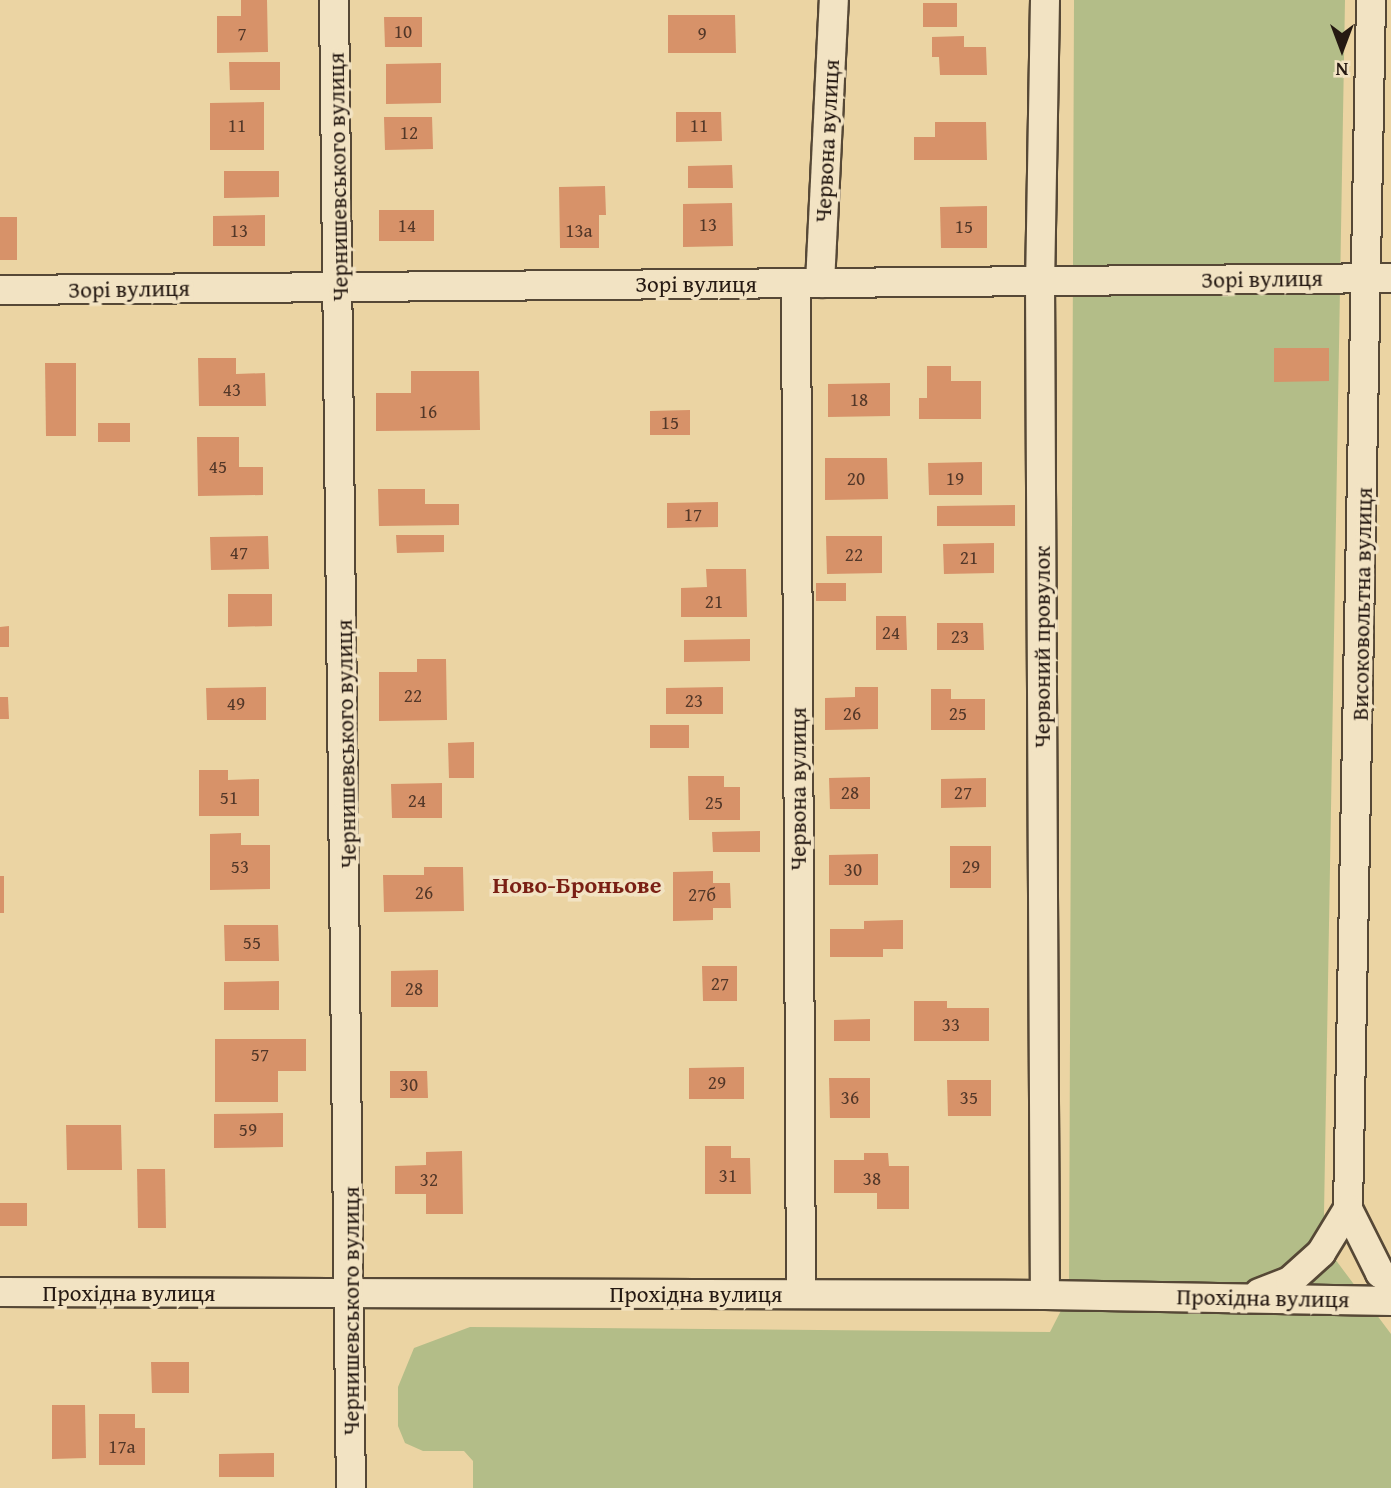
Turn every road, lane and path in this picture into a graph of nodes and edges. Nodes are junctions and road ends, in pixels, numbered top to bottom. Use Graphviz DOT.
graph roads {
  1 [pos="334,0"];
  2 [pos="834,0"];
  3 [pos="1045,0"];
  4 [pos="1371,0"];
  5 [pos="1380,278"];
  6 [pos="1040,281"];
  7 [pos="808,283"];
  8 [pos="341,287"];
  9 [pos="0,290"];
  10 [pos="1348,1209"];
  11 [pos="1391,1281"];
  12 [pos="0,1292"];
  13 [pos="352,1293"];
  14 [pos="801,1294"];
  15 [pos="1045,1295"];
  16 [pos="1248,1297"];
  17 [pos="1391,1301"];
  18 [pos="351,1488"];
  1 -- 8 [label="street, Чернишевського вулиця"];
  2 -- 7 [label="street, Червона вулиця"];
  3 -- 6 [label="street, Червоний провулок"];
  4 -- 5 [label="street, Високовольтна вулиця"];
  5 -- 6 [label="street, Зорі вулиця"];
  5 -- 10 [label="street, Високовольтна вулиця"];
  6 -- 7 [label="street, Зорі вулиця"];
  6 -- 15 [label="street, Червоний провулок"];
  7 -- 8 [label="street, Зорі вулиця"];
  7 -- 14 [label="street, Червона вулиця"];
  8 -- 9 [label="street, Зорі вулиця"];
  8 -- 13 [label="street, Чернишевського вулиця"];
  10 -- 11 [label="street, Високовольтна вулиця"];
  10 -- 16 [label="street"];
  12 -- 13 [label="street, Прохідна вулиця"];
  13 -- 14 [label="street, Прохідна вулиця"];
  13 -- 18 [label="street, Чернишевського вулиця"];
  14 -- 15 [label="street, Прохідна вулиця"];
  15 -- 16 [label="street, Прохідна вулиця"];
  16 -- 17 [label="street, Прохідна вулиця"];
}
